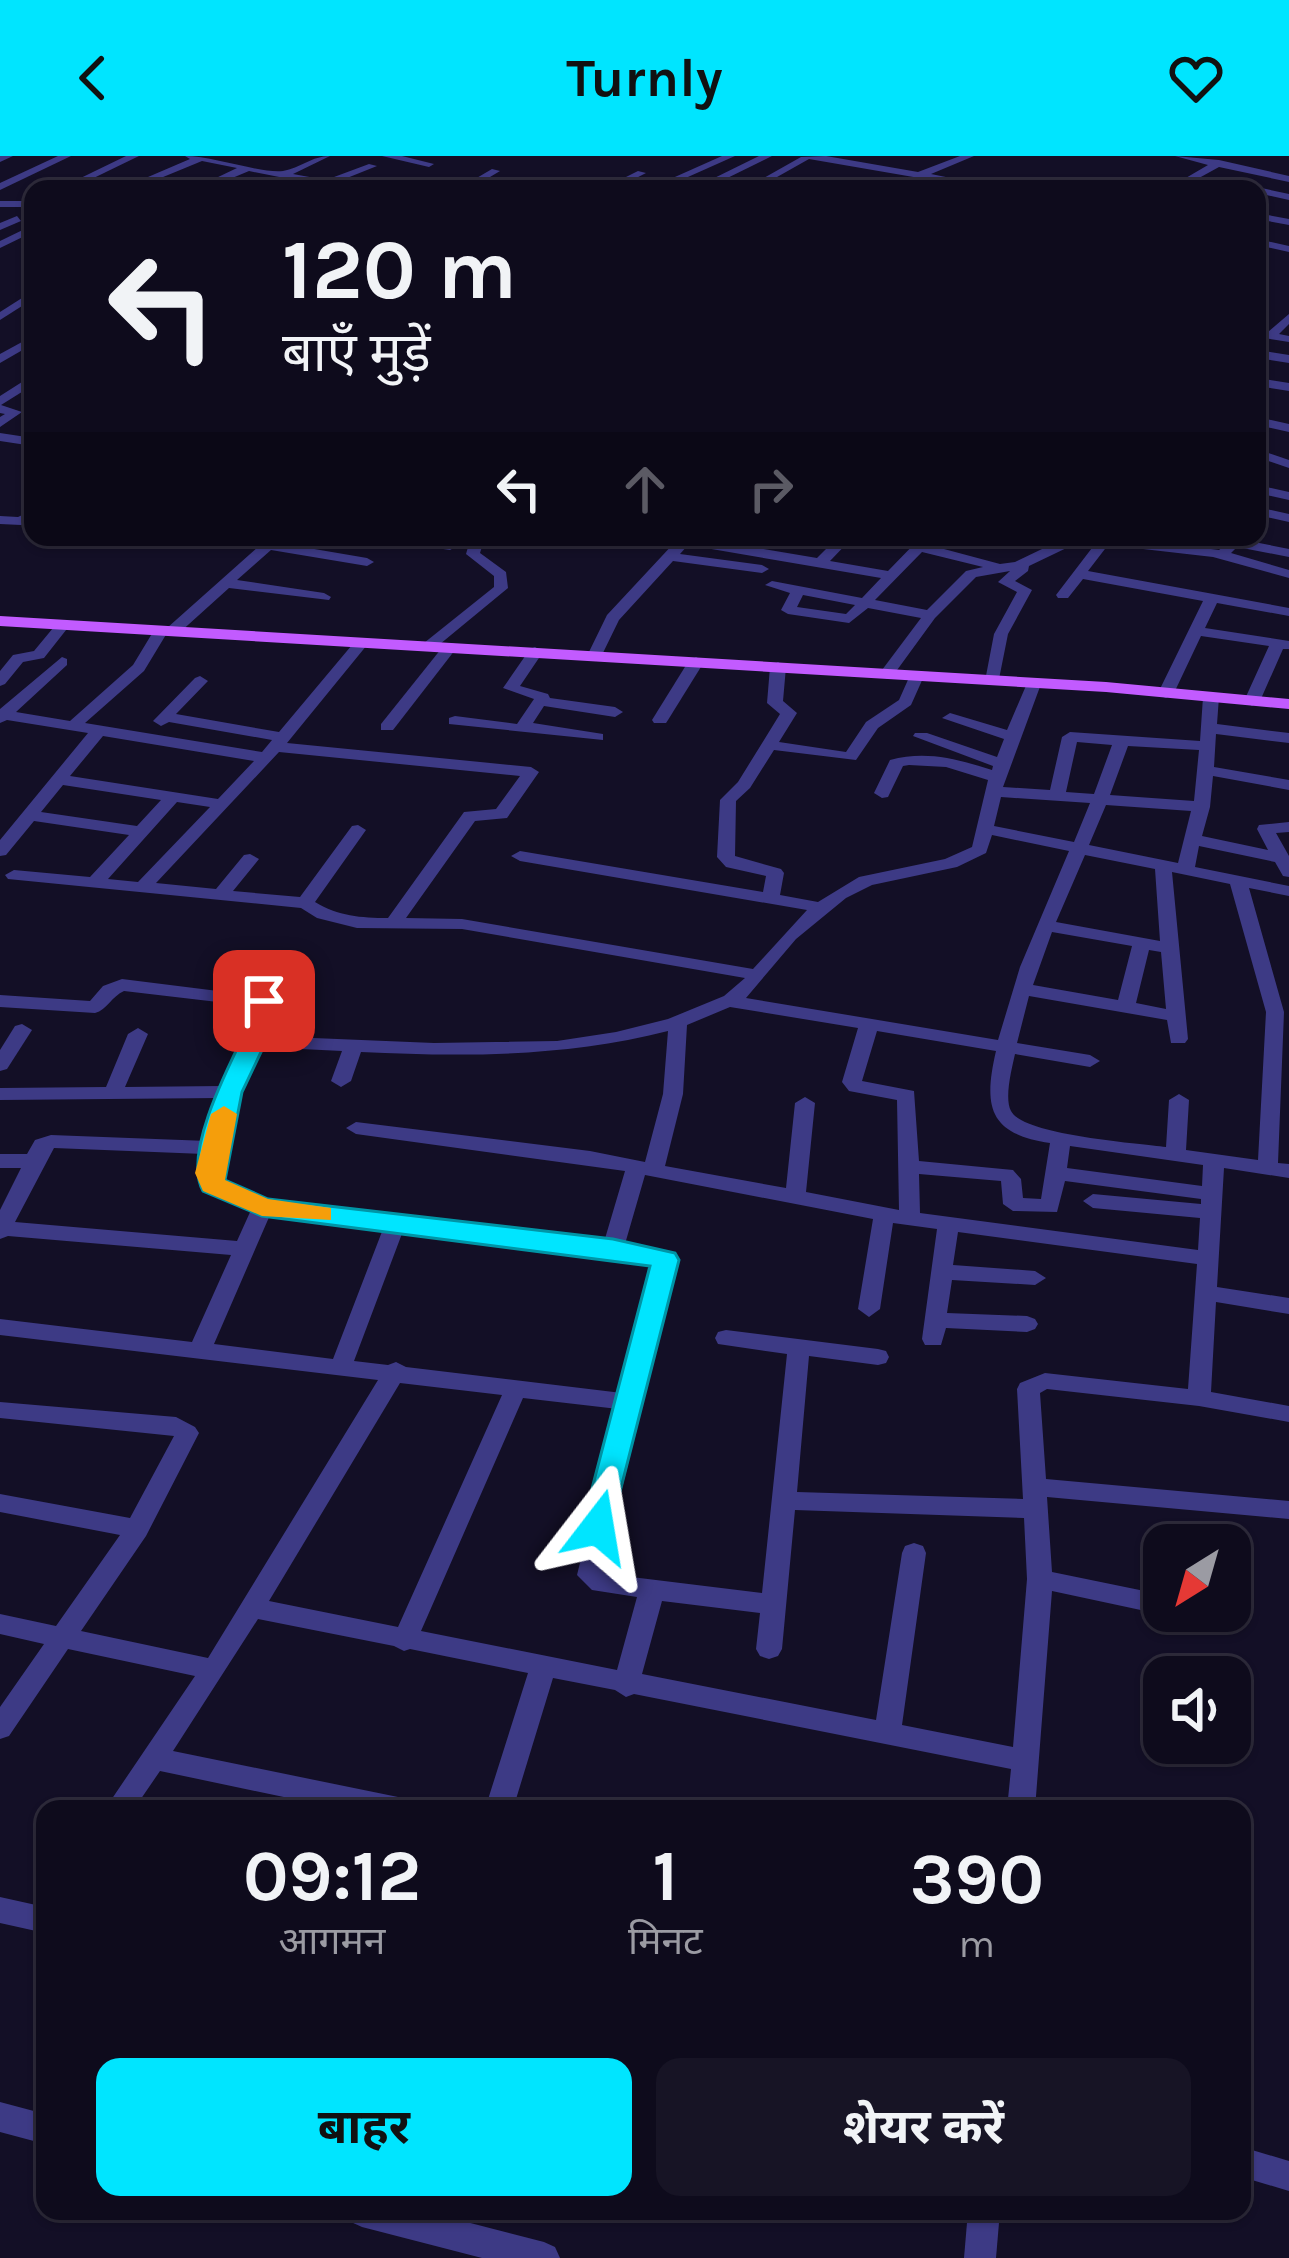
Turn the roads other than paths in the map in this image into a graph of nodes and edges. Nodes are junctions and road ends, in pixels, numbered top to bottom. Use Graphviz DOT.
graph roads {
  1 [pos="66,156"];
  2 [pos="134,156"];
  3 [pos="289,156"];
  4 [pos="387,156"];
  5 [pos="730,156"];
  6 [pos="767,156"];
  7 [pos="784,156"];
  8 [pos="954,156"];
  9 [pos="969,156"];
  10 [pos="196,157"];
  11 [pos="1185,157"];
  12 [pos="320,158"];
  13 [pos="806,158"];
  14 [pos="1223,159"];
  15 [pos="842,160"];
  16 [pos="247,162"];
  17 [pos="429,164"];
  18 [pos="372,166"];
  19 [pos="1248,167"];
  20 [pos="1169,169"];
  21 [pos="495,171"];
  22 [pos="641,173"];
  23 [pos="284,174"];
  24 [pos="910,176"];
  25 [pos="1289,176"];
  26 [pos="308,179"];
  27 [pos="82,180"];
  28 [pos="145,180"];
  29 [pos="214,180"];
  30 [pos="312,180"];
  31 [pos="334,180"];
  32 [pos="480,180"];
  33 [pos="626,180"];
  34 [pos="674,180"];
  35 [pos="716,180"];
  36 [pos="765,180"];
  37 [pos="929,180"];
  38 [pos="938,180"];
  39 [pos="1187,180"];
  40 [pos="1230,180"];
  41 [pos="0,187"];
  42 [pos="17,218"];
  43 [pos="0,230"];
  44 [pos="24,232"];
  45 [pos="16,236"];
  46 [pos="24,237"];
  47 [pos="0,244"];
  48 [pos="24,382"];
  49 [pos="1281,404"];
  50 [pos="0,405"];
  51 [pos="1266,415"];
  52 [pos="0,423"];
  53 [pos="266,546"];
  54 [pos="295,546"];
  55 [pos="475,546"];
  56 [pos="681,546"];
  57 [pos="717,546"];
  58 [pos="760,546"];
  59 [pos="837,546"];
  60 [pos="920,546"];
  61 [pos="936,546"];
  62 [pos="1058,546"];
  63 [pos="1101,546"];
  64 [pos="1165,546"];
  65 [pos="1230,546"];
  66 [pos="1254,546"];
  67 [pos="754,552"];
  68 [pos="1289,553"];
  69 [pos="1223,554"];
  70 [pos="672,556"];
  71 [pos="367,562"];
  72 [pos="820,563"];
  73 [pos="1019,565"];
  74 [pos="994,566"];
  75 [pos="762,569"];
  76 [pos="1081,574"];
  77 [pos="1289,574"];
  78 [pos="888,575"];
  79 [pos="225,583"];
  80 [pos="772,585"];
  81 [pos="1063,595"];
  82 [pos="325,597"];
  83 [pos="1212,598"];
  84 [pos="863,602"];
  85 [pos="1289,612"];
  86 [pos="930,615"];
  87 [pos="0,621"];
  88 [pos="63,625"];
  89 [pos="167,631"];
  90 [pos="1196,631"];
  91 [pos="362,642"];
  92 [pos="1283,645"];
  93 [pos="429,646"];
  94 [pos="450,647"];
  95 [pos="535,652"];
  96 [pos="0,656"];
  97 [pos="595,656"];
  98 [pos="18,658"];
  99 [pos="62,662"];
  100 [pos="696,662"];
  101 [pos="778,668"];
  102 [pos="887,674"];
  103 [pos="916,676"];
  104 [pos="0,681"];
  105 [pos="200,681"];
  106 [pos="993,681"];
  107 [pos="1033,684"];
  108 [pos="1166,693"];
  109 [pos="1211,697"];
  110 [pos="541,700"];
  111 [pos="1252,701"];
  112 [pos="1289,704"];
  113 [pos="614,712"];
  114 [pos="1,716"];
  115 [pos="165,717"];
  116 [pos="950,718"];
  117 [pos="660,720"];
  118 [pos="455,721"];
  119 [pos="523,726"];
  120 [pos="72,727"];
  121 [pos="387,727"];
  122 [pos="98,731"];
  123 [pos="921,736"];
  124 [pos="1012,736"];
  125 [pos="597,737"];
  126 [pos="1208,737"];
  127 [pos="1289,738"];
  128 [pos="144,739"];
  129 [pos="1122,740"];
  130 [pos="770,745"];
  131 [pos="275,747"];
  132 [pos="1206,770"];
  133 [pos="997,778"];
  134 [pos="58,779"];
  135 [pos="1289,785"];
  136 [pos="882,793"];
  137 [pos="1057,796"];
  138 [pos="173,797"];
  139 [pos="1103,800"];
  140 [pos="220,804"];
  141 [pos="1202,807"];
  142 [pos="30,815"];
  143 [pos="1289,827"];
  144 [pos="358,830"];
  145 [pos="985,830"];
  146 [pos="141,832"];
  147 [pos="1195,840"];
  148 [pos="1080,849"];
  149 [pos="0,850"];
  150 [pos="520,856"];
  151 [pos="250,859"];
  152 [pos="1285,865"];
  153 [pos="1163,866"];
  154 [pos="1185,870"];
  155 [pos="7,873"];
  156 [pos="1238,881"];
  157 [pos="95,883"];
  158 [pos="142,888"];
  159 [pos="1289,891"];
  160 [pos="0,893"];
  161 [pos="221,894"];
  162 [pos="770,899"];
  163 [pos="305,903"];
  164 [pos="824,908"];
  165 [pos="393,923"];
  166 [pos="1049,926"];
  167 [pos="1142,943"];
  168 [pos="1170,948"];
  169 [pos="758,975"];
  170 [pos="1024,989"];
  171 [pos="0,1001"];
  172 [pos="728,1001"];
  173 [pos="1126,1007"];
  174 [pos="1176,1016"];
  175 [pos="678,1019"];
  176 [pos="869,1025"];
  177 [pos="22,1030"];
  178 [pos="138,1034"];
  179 [pos="1178,1039"];
  180 [pos="253,1040"];
  181 [pos="354,1043"];
  182 [pos="1009,1044"];
  183 [pos="1090,1060"];
  184 [pos="0,1065"];
  185 [pos="341,1081"];
  186 [pos="230,1092"];
  187 [pos="113,1093"];
  188 [pos="0,1094"];
  189 [pos="1180,1100"];
  190 [pos="805,1103"];
  191 [pos="356,1127"];
  192 [pos="1061,1139"];
  193 [pos="216,1148"];
  194 [pos="1176,1154"];
  195 [pos="1214,1160"];
  196 [pos="0,1161"];
  197 [pos="34,1161"];
  198 [pos="909,1167"];
  199 [pos="645,1169"];
  200 [pos="1278,1169"];
  201 [pos="1056,1173"];
  202 [pos="795,1199"];
  203 [pos="1093,1201"];
  204 [pos="1210,1203"];
  205 [pos="262,1207"];
  206 [pos="884,1214"];
  207 [pos="910,1219"];
  208 [pos="396,1223"];
  209 [pos="948,1224"];
  210 [pos="1,1229"];
  211 [pos="244,1249"];
  212 [pos="613,1249"];
  213 [pos="1207,1258"];
  214 [pos="941,1272"];
  215 [pos="1035,1278"];
  216 [pos="1205,1293"];
  217 [pos="1289,1306"];
  218 [pos="869,1309"];
  219 [pos="1028,1324"];
  220 [pos="0,1327"];
  221 [pos="726,1338"];
  222 [pos="799,1347"];
  223 [pos="200,1350"];
  224 [pos="878,1357"];
  225 [pos="342,1364"];
  226 [pos="396,1370"];
  227 [pos="517,1386"];
  228 [pos="1199,1398"];
  229 [pos="630,1402"];
  230 [pos="0,1410"];
  231 [pos="1289,1414"];
  232 [pos="1035,1498"];
  233 [pos="785,1501"];
  234 [pos="0,1503"];
  235 [pos="1289,1510"];
  236 [pos="137,1529"];
  237 [pos="914,1553"];
  238 [pos="1040,1580"];
  239 [pos="652,1590"];
  240 [pos="1143,1601"];
  241 [pos="774,1605"];
  242 [pos="252,1608"];
  243 [pos="0,1624"];
  244 [pos="62,1637"];
  245 [pos="404,1641"];
  246 [pos="769,1649"];
  247 [pos="214,1670"];
  248 [pos="542,1670"];
  249 [pos="626,1686"];
  250 [pos="0,1728"];
  251 [pos="887,1736"];
  252 [pos="156,1759"];
  253 [pos="1026,1761"];
  254 [pos="125,1800"];
  255 [pos="354,1800"];
  256 [pos="503,1800"];
  257 [pos="1023,1800"];
  258 [pos="0,1910"];
  259 [pos="36,1918"];
  260 [pos="0,2117"];
  261 [pos="36,2127"];
  262 [pos="1251,2165"];
  263 [pos="1289,2176"];
  264 [pos="399,2220"];
  265 [pos="983,2220"];
  266 [pos="544,2258"];
  267 [pos="980,2258"];
  1 -- 41 [label="street"];
  2 -- 27 [label="street"];
  3 -- 12 [label="street"];
  4 -- 17 [label="street"];
  5 -- 34 [label="street"];
  6 -- 35 [label="street"];
  7 -- 13 [label="street"];
  8 -- 24 [label="street"];
  9 -- 24 [label="street"];
  10 -- 16 [label="street"];
  10 -- 28 [label="street"];
  11 -- 14 [label="street"];
  11 -- 20 [label="street"];
  12 -- 23 [label="street"];
  13 -- 15 [label="street"];
  13 -- 36 [label="street"];
  14 -- 19 [label="street"];
  14 -- 39 [label="street"];
  15 -- 24 [label="street"];
  16 -- 23 [label="street"];
  16 -- 29 [label="street"];
  18 -- 31 [label="street"];
  19 -- 25 [label="street"];
  19 -- 40 [label="street"];
  21 -- 32 [label="street"];
  22 -- 33 [label="street"];
  23 -- 26 [label="street"];
  24 -- 37 [label="street"];
  24 -- 38 [label="street"];
  26 -- 30 [label="street"];
  42 -- 43 [label="street"];
  43 -- 45 [label="street"];
  44 -- 45 [label="street"];
  45 -- 46 [label="street"];
  45 -- 47 [label="street"];
  48 -- 50 [label="street"];
  49 -- 51 [label="street"];
  50 -- 52 [label="street"];
  53 -- 79 [label="street"];
  54 -- 71 [label="street"];
  55 -- 93 [label="street"];
  56 -- 70 [label="street"];
  57 -- 67 [label="street"];
  58 -- 67 [label="street"];
  59 -- 72 [label="street"];
  60 -- 78 [label="street"];
  61 -- 74 [label="street"];
  62 -- 73 [label="street"];
  63 -- 76 [label="street"];
  64 -- 69 [label="street"];
  65 -- 69 [label="street"];
  66 -- 68 [label="street"];
  67 -- 72 [label="street"];
  69 -- 77 [label="street"];
  70 -- 75 [label="street"];
  70 -- 97 [label="street"];
  72 -- 78 [label="street"];
  73 -- 74 [label="street"];
  73 -- 106 [label="street"];
  74 -- 86 [label="street"];
  76 -- 81 [label="street"];
  76 -- 83 [label="street"];
  78 -- 84 [label="street"];
  79 -- 82 [label="street"];
  79 -- 89 [label="street"];
  80 -- 84 [label="street"];
  83 -- 85 [label="street"];
  83 -- 90 [label="street"];
  84 -- 86 [label="street"];
  86 -- 102 [label="street"];
  87 -- 88 [label="main road"];
  88 -- 89 [label="main road"];
  88 -- 98 [label="street"];
  89 -- 91 [label="main road"];
  89 -- 120 [label="street"];
  90 -- 92 [label="street"];
  90 -- 108 [label="street"];
  91 -- 93 [label="main road"];
  91 -- 131 [label="street"];
  92 -- 111 [label="street"];
  93 -- 94 [label="main road"];
  94 -- 95 [label="main road"];
  94 -- 121 [label="street"];
  95 -- 97 [label="main road"];
  95 -- 110 [label="street"];
  96 -- 98 [label="street"];
  97 -- 100 [label="main road"];
  98 -- 104 [label="street"];
  99 -- 114 [label="street"];
  100 -- 101 [label="main road"];
  100 -- 117 [label="street"];
  101 -- 102 [label="main road"];
  101 -- 130 [label="street"];
  102 -- 103 [label="main road"];
  103 -- 106 [label="main road"];
  103 -- 130 [label="street"];
  105 -- 115 [label="street"];
  106 -- 107 [label="main road"];
  107 -- 108 [label="main road"];
  107 -- 124 [label="street"];
  108 -- 109 [label="main road"];
  109 -- 111 [label="main road"];
  109 -- 126 [label="street"];
  110 -- 113 [label="street"];
  110 -- 119 [label="street"];
  111 -- 112 [label="main road"];
  114 -- 120 [label="street"];
  115 -- 128 [label="street"];
  115 -- 131 [label="street"];
  116 -- 124 [label="street"];
  118 -- 119 [label="street"];
  119 -- 125 [label="street"];
  120 -- 122 [label="street"];
  122 -- 128 [label="street"];
  122 -- 134 [label="street"];
  123 -- 133 [label="street"];
  124 -- 133 [label="street"];
  126 -- 127 [label="street"];
  126 -- 129 [label="street"];
  126 -- 132 [label="street"];
  128 -- 131 [label="street"];
  129 -- 137 [label="street"];
  129 -- 139 [label="street"];
  130 -- 162 [label="street"];
  131 -- 140 [label="street"];
  131 -- 165 [label="street"];
  132 -- 135 [label="street"];
  132 -- 141 [label="street"];
  133 -- 136 [label="street"];
  133 -- 137 [label="street"];
  133 -- 145 [label="street"];
  134 -- 138 [label="street"];
  134 -- 142 [label="street"];
  137 -- 139 [label="street"];
  138 -- 140 [label="street"];
  138 -- 146 [label="street"];
  139 -- 141 [label="street"];
  139 -- 148 [label="street"];
  140 -- 158 [label="street"];
  141 -- 147 [label="street"];
  142 -- 146 [label="street"];
  142 -- 149 [label="street"];
  143 -- 152 [label="street"];
  144 -- 163 [label="street"];
  145 -- 148 [label="street"];
  145 -- 164 [label="street"];
  146 -- 157 [label="street"];
  147 -- 152 [label="street"];
  147 -- 154 [label="street"];
  148 -- 153 [label="street"];
  148 -- 166 [label="street"];
  150 -- 162 [label="street"];
  151 -- 161 [label="street"];
  153 -- 154 [label="street"];
  153 -- 168 [label="street"];
  154 -- 156 [label="street"];
  155 -- 157 [label="street"];
  155 -- 160 [label="street"];
  156 -- 159 [label="street"];
  156 -- 200 [label="street"];
  157 -- 158 [label="street"];
  158 -- 161 [label="street"];
  161 -- 163 [label="street"];
  162 -- 164 [label="street"];
  163 -- 165 [label="street"];
  164 -- 169 [label="street"];
  165 -- 169 [label="street"];
  166 -- 167 [label="street"];
  166 -- 170 [label="street"];
  167 -- 168 [label="street"];
  167 -- 173 [label="street"];
  168 -- 174 [label="street"];
  169 -- 172 [label="street"];
  170 -- 173 [label="street"];
  170 -- 182 [label="street"];
  171 -- 180 [label="street"];
  172 -- 175 [label="street"];
  172 -- 176 [label="street"];
  173 -- 174 [label="street"];
  174 -- 179 [label="street"];
  175 -- 181 [label="street"];
  175 -- 199 [label="street"];
  176 -- 182 [label="street"];
  176 -- 198 [label="street"];
  177 -- 184 [label="street"];
  178 -- 187 [label="street"];
  180 -- 181 [label="street"];
  180 -- 186 [label="street"];
  181 -- 185 [label="street"];
  182 -- 183 [label="street"];
  182 -- 192 [label="street"];
  186 -- 187 [label="street"];
  186 -- 193 [label="street"];
  187 -- 188 [label="street"];
  189 -- 194 [label="street"];
  190 -- 202 [label="street"];
  191 -- 199 [label="street"];
  192 -- 194 [label="street"];
  192 -- 201 [label="street"];
  193 -- 197 [label="street"];
  193 -- 205 [label="street"];
  194 -- 195 [label="street"];
  195 -- 200 [label="street"];
  195 -- 204 [label="street"];
  196 -- 197 [label="street"];
  197 -- 210 [label="street"];
  198 -- 201 [label="street"];
  198 -- 207 [label="street"];
  199 -- 202 [label="street"];
  199 -- 212 [label="street"];
  201 -- 204 [label="street"];
  202 -- 206 [label="street"];
  203 -- 204 [label="street"];
  204 -- 213 [label="street"];
  205 -- 208 [label="street"];
  205 -- 211 [label="street"];
  206 -- 207 [label="street"];
  206 -- 218 [label="street"];
  207 -- 209 [label="street"];
  208 -- 212 [label="street"];
  208 -- 225 [label="street"];
  209 -- 213 [label="street"];
  209 -- 214 [label="street"];
  210 -- 211 [label="street"];
  211 -- 223 [label="street"];
  212 -- 229 [label="street"];
  213 -- 216 [label="street"];
  214 -- 215 [label="street"];
  214 -- 219 [label="street"];
  216 -- 217 [label="street"];
  216 -- 228 [label="street"];
  220 -- 223 [label="street"];
  221 -- 222 [label="street"];
  222 -- 224 [label="street"];
  222 -- 233 [label="street"];
  223 -- 225 [label="street"];
  225 -- 226 [label="street"];
  226 -- 227 [label="street"];
  226 -- 242 [label="street"];
  227 -- 229 [label="street"];
  227 -- 245 [label="street"];
  228 -- 231 [label="street"];
  228 -- 232 [label="street"];
  229 -- 239 [label="street"];
  230 -- 236 [label="street"];
  232 -- 233 [label="street"];
  232 -- 235 [label="street"];
  232 -- 238 [label="street"];
  233 -- 241 [label="street"];
  234 -- 236 [label="street"];
  236 -- 244 [label="street"];
  237 -- 251 [label="street"];
  238 -- 240 [label="street"];
  238 -- 253 [label="street"];
  239 -- 241 [label="street"];
  239 -- 249 [label="street"];
  241 -- 246 [label="street"];
  242 -- 245 [label="street"];
  242 -- 247 [label="street"];
  243 -- 244 [label="street"];
  244 -- 247 [label="street"];
  244 -- 250 [label="street"];
  245 -- 248 [label="street"];
  247 -- 252 [label="street"];
  248 -- 249 [label="street"];
  248 -- 256 [label="street"];
  249 -- 251 [label="street"];
  251 -- 253 [label="street"];
  252 -- 254 [label="street"];
  252 -- 255 [label="street"];
  253 -- 257 [label="street"];
  258 -- 259 [label="street"];
  260 -- 261 [label="street"];
  262 -- 263 [label="street"];
  264 -- 266 [label="street"];
  265 -- 267 [label="street"];
}
